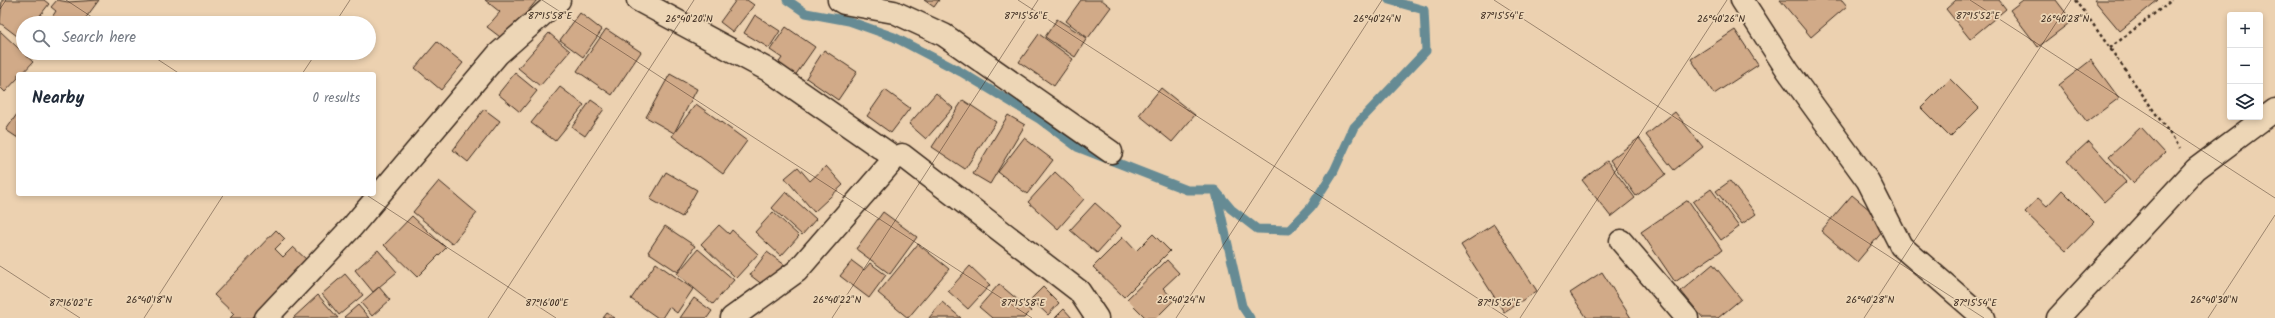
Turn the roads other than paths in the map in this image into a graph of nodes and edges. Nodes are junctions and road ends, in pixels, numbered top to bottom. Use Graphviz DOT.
graph roads {
  1 [pos="559,0"];
  2 [pos="638,0"];
  3 [pos="839,0"];
  4 [pos="1742,0"];
  5 [pos="2275,110"];
  6 [pos="1111,152"];
  7 [pos="895,158"];
  8 [pos="1621,241"];
  9 [pos="266,318"];
  10 [pos="732,318"];
  11 [pos="1097,318"];
  12 [pos="1687,318"];
  13 [pos="1984,318"];
  14 [pos="2058,318"];
  1 -- 9 [label="street"];
  2 -- 7 [label="street"];
  3 -- 6 [label="street"];
  4 -- 13 [label="street"];
  5 -- 14 [label="street"];
  7 -- 10 [label="street"];
  7 -- 11 [label="street"];
  8 -- 12 [label="street"];
}
